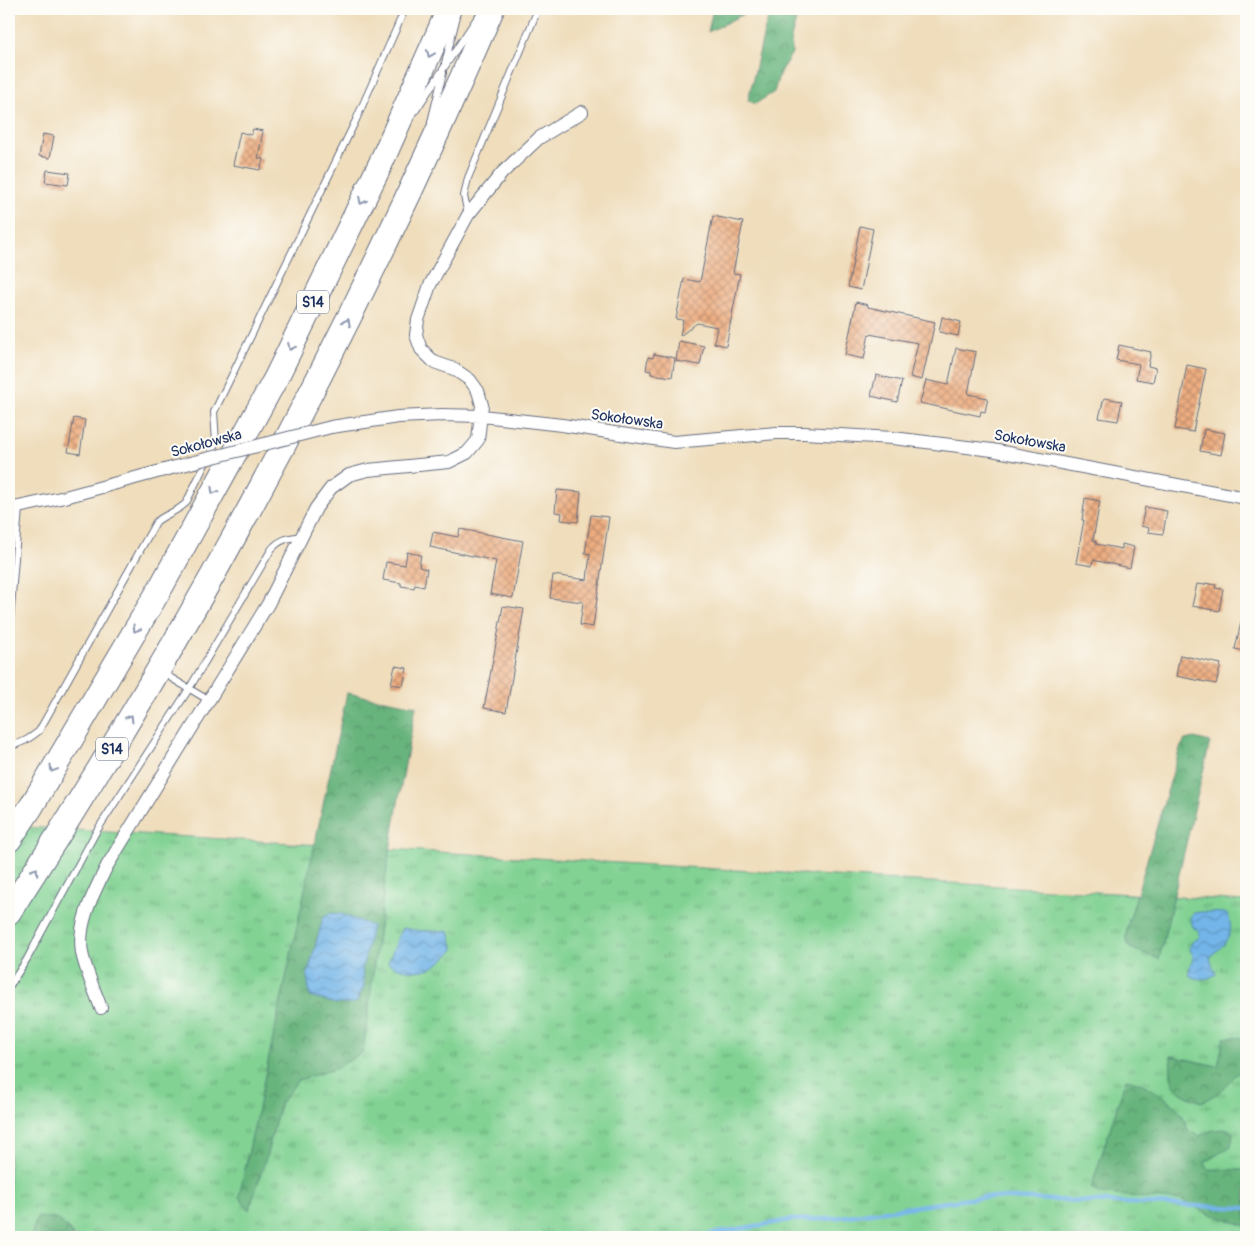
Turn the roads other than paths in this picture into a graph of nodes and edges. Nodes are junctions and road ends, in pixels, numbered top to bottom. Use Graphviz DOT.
graph roads {
  1 [pos="405,9"];
  2 [pos="449,9"];
  3 [pos="459,9"];
  4 [pos="483,9"];
  5 [pos="492,9"];
  6 [pos="538,9"];
  7 [pos="444,68"];
  8 [pos="582,112"];
  9 [pos="412,116"];
  10 [pos="407,124"];
  11 [pos="428,133"];
  12 [pos="425,142"];
  13 [pos="380,165"];
  14 [pos="416,180"];
  15 [pos="468,215"];
  16 [pos="482,416"];
  17 [pos="1246,498"];
  18 [pos="14,508"];
  19 [pos="302,536"];
  20 [pos="9,633"];
  21 [pos="159,670"];
  22 [pos="189,688"];
  23 [pos="210,700"];
  24 [pos="9,746"];
  25 [pos="9,840"];
  26 [pos="9,912"];
  27 [pos="9,987"];
  28 [pos="101,1008"];
  1 -- 24 [label="lane"];
  2 -- 13 [label="highway, S14, one-way"];
  3 -- 7 [label="lane"];
  4 -- 7 [label="lane"];
  5 -- 14 [label="highway, S14"];
  6 -- 15 [label="lane"];
  7 -- 9 [label="lane"];
  7 -- 11 [label="lane"];
  8 -- 15 [label="street"];
  10 -- 13 [label="lane"];
  12 -- 14 [label="lane"];
  13 -- 25 [label="highway, S14, one-way"];
  21 -- 14 [label="highway, S14, one-way"];
  15 -- 16 [label="street"];
  16 -- 17 [label="street, Sokołowska"];
  16 -- 18 [label="street, Sokołowska, bridge"];
  16 -- 19 [label="street"];
  18 -- 20 [label="lane"];
  19 -- 22 [label="lane"];
  19 -- 23 [label="street"];
  21 -- 22 [label="lane"];
  26 -- 21 [label="highway, S14, one-way"];
  22 -- 23 [label="lane"];
  22 -- 27 [label="lane"];
  23 -- 28 [label="street"];
}
